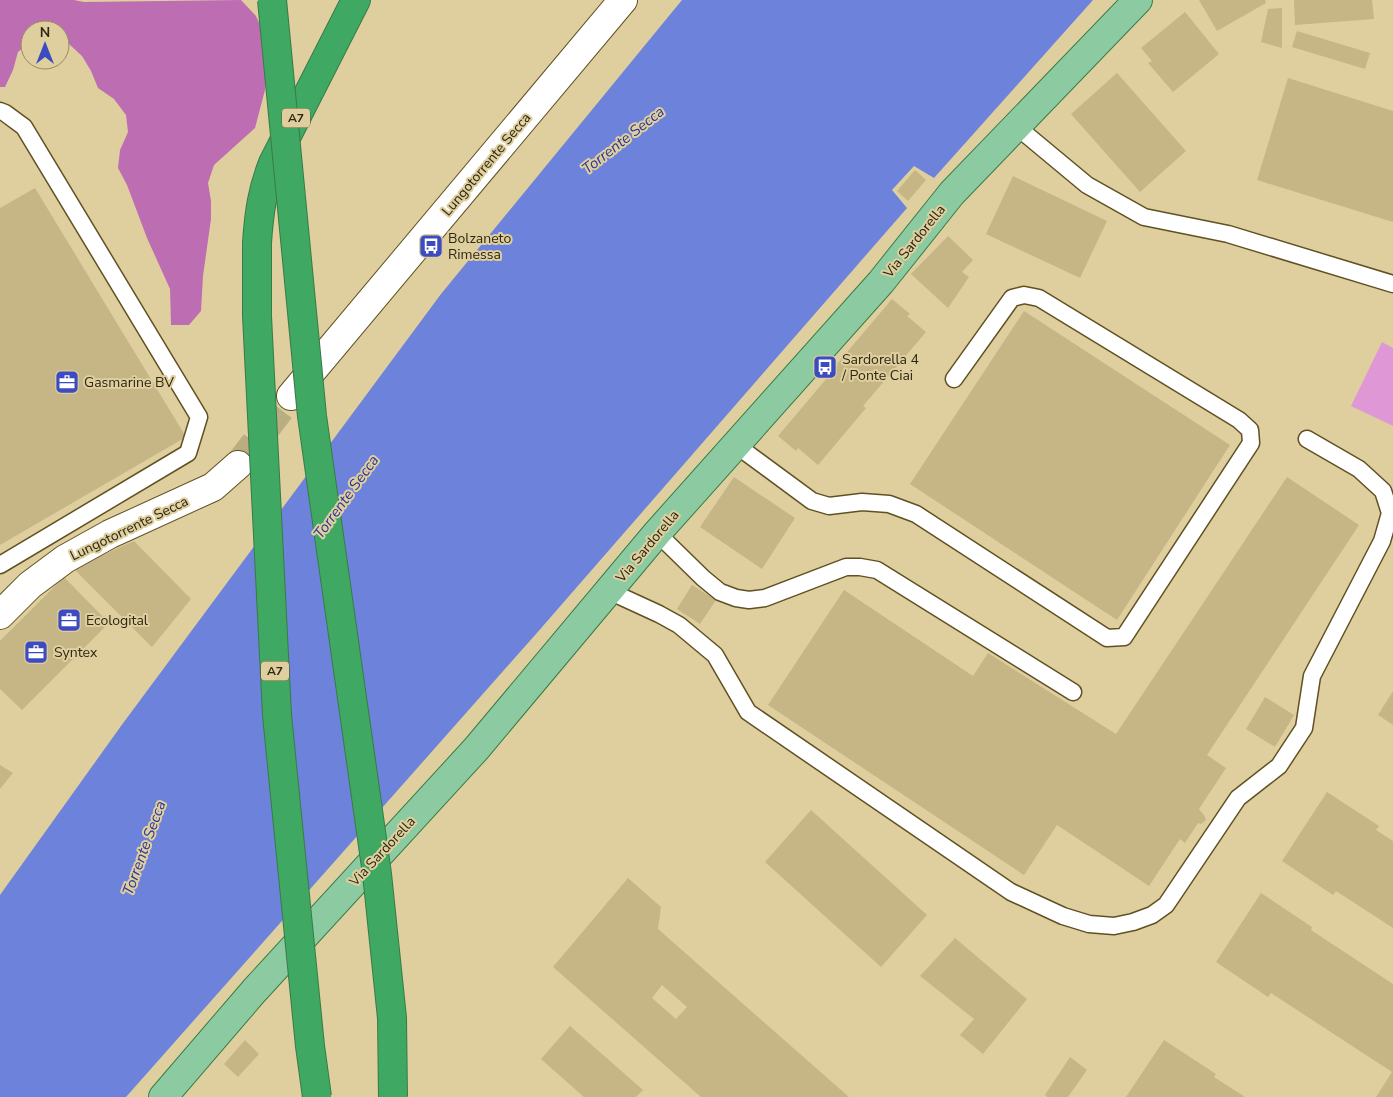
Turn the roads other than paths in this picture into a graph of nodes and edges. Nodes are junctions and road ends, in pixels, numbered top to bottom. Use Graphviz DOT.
graph roads {
  1 [pos="272,0"];
  2 [pos="356,0"];
  3 [pos="623,0"];
  4 [pos="1138,0"];
  5 [pos="0,111"];
  6 [pos="1016,126"];
  7 [pos="1393,284"];
  8 [pos="954,379"];
  9 [pos="291,396"];
  10 [pos="1307,439"];
  11 [pos="736,446"];
  12 [pos="238,465"];
  13 [pos="657,533"];
  14 [pos="0,564"];
  15 [pos="609,591"];
  16 [pos="0,615"];
  17 [pos="1073,692"];
  18 [pos="162,1097"];
  19 [pos="317,1097"];
  20 [pos="393,1097"];
  1 -- 20 [label="highway, A7, bridge"];
  2 -- 19 [label="highway, A7, bridge"];
  3 -- 9 [label="main road, Lungotorrente Secca"];
  4 -- 6 [label="main road, Via Sardorella"];
  5 -- 14 [label="lane"];
  6 -- 7 [label="lane"];
  6 -- 11 [label="main road, Via Sardorella"];
  8 -- 11 [label="lane"];
  10 -- 15 [label="lane"];
  11 -- 13 [label="main road, Via Sardorella"];
  12 -- 16 [label="main road, Lungotorrente Secca"];
  13 -- 15 [label="main road, Via Sardorella"];
  13 -- 17 [label="lane"];
  15 -- 18 [label="main road, Via Sardorella"];
}
